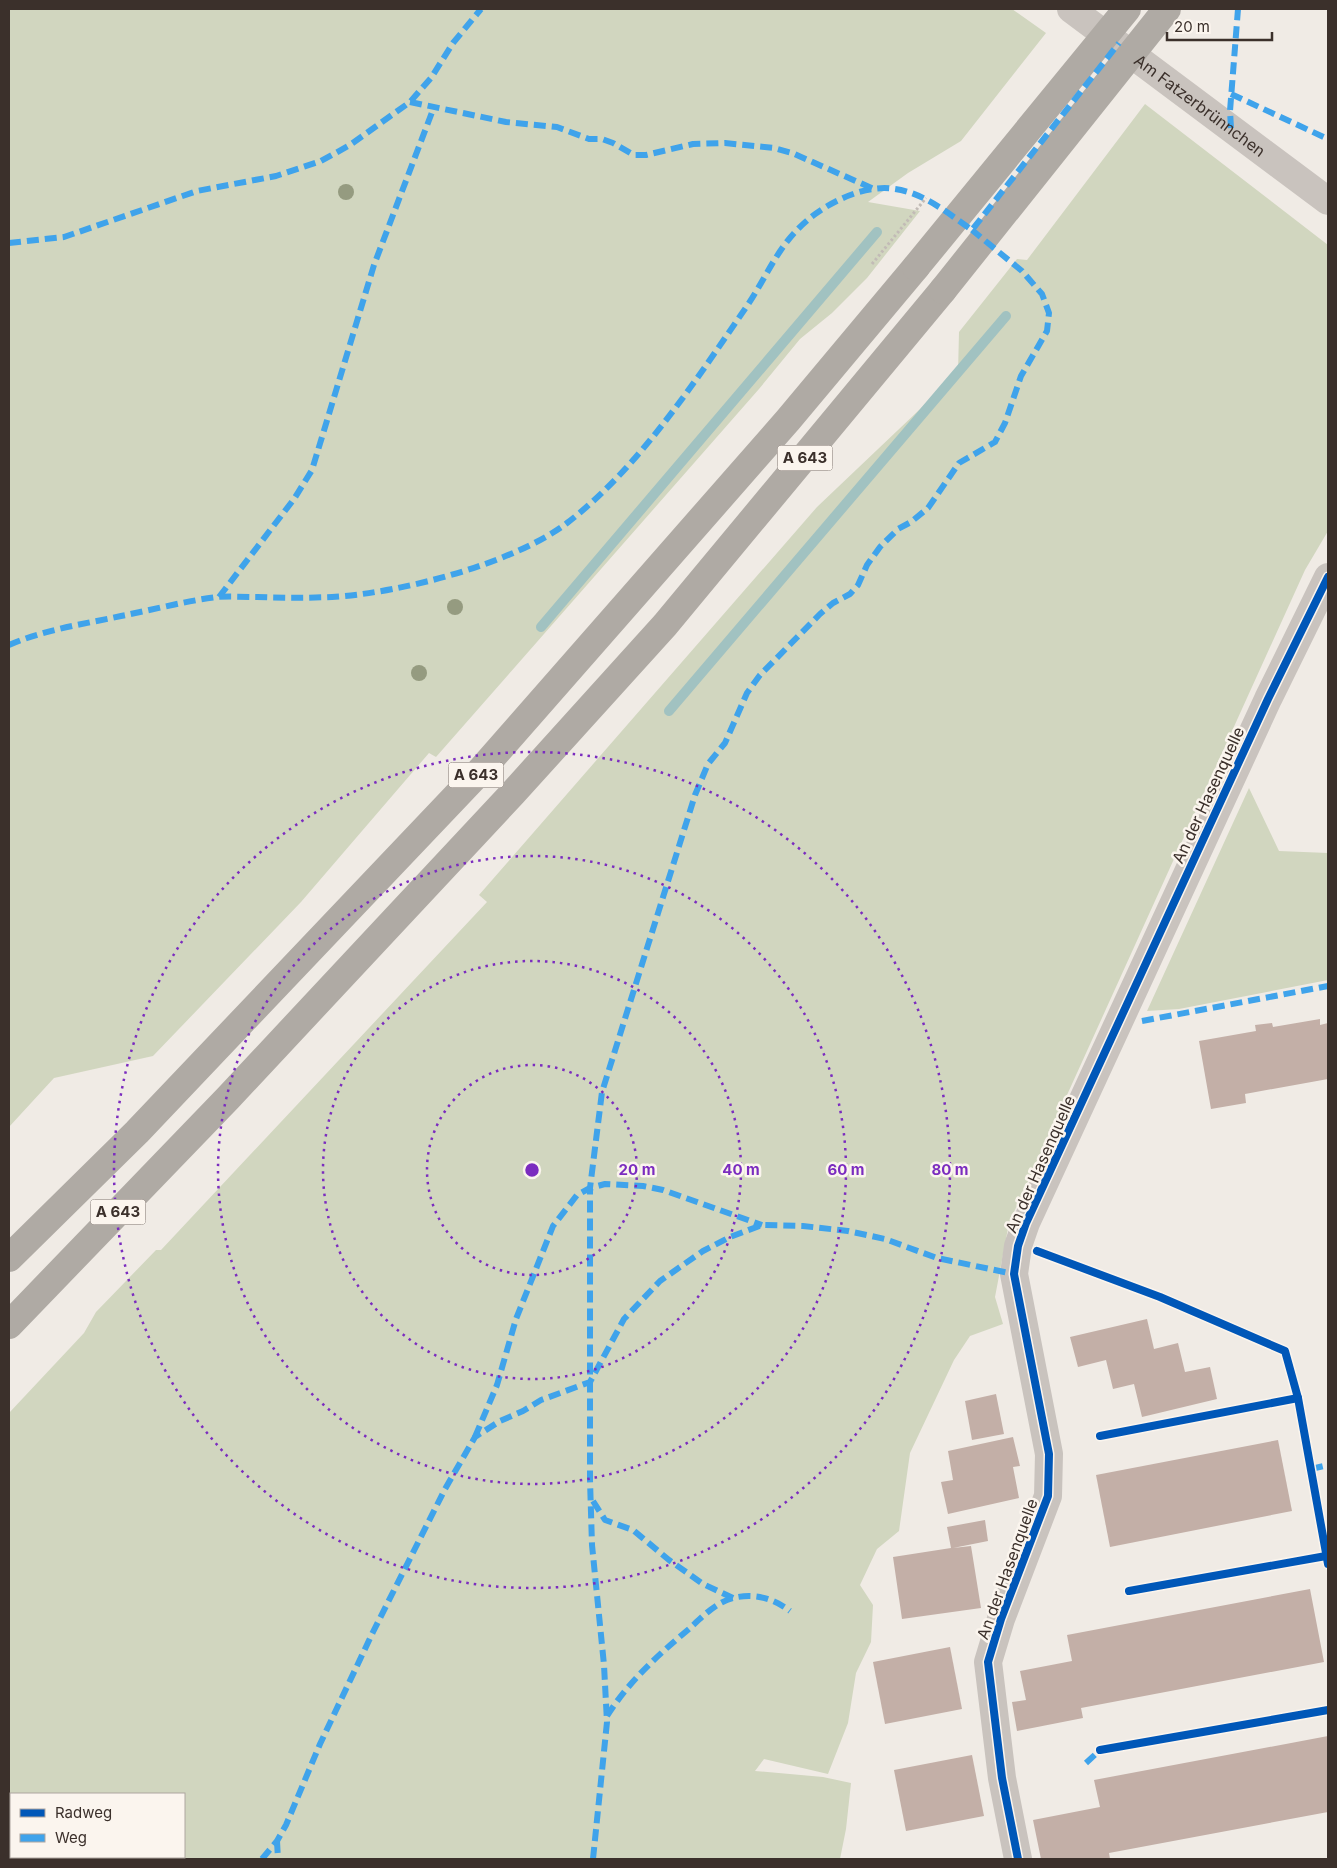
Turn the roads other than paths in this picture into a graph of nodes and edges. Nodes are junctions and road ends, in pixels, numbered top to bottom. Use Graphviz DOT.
graph roads {
  1 [pos="1071,9"];
  2 [pos="1127,9"];
  3 [pos="1168,9"];
  4 [pos="1328,201"];
  5 [pos="1328,577"];
  6 [pos="9,1258"];
  7 [pos="9,1325"];
  8 [pos="1018,1859"];
  1 -- 4 [label="street, Am Fatzerbrünnchen"];
  2 -- 6 [label="highway, A 643, bridge"];
  3 -- 7 [label="highway, A 643, bridge"];
  5 -- 8 [label="street, An der Hasenquelle"];
}
